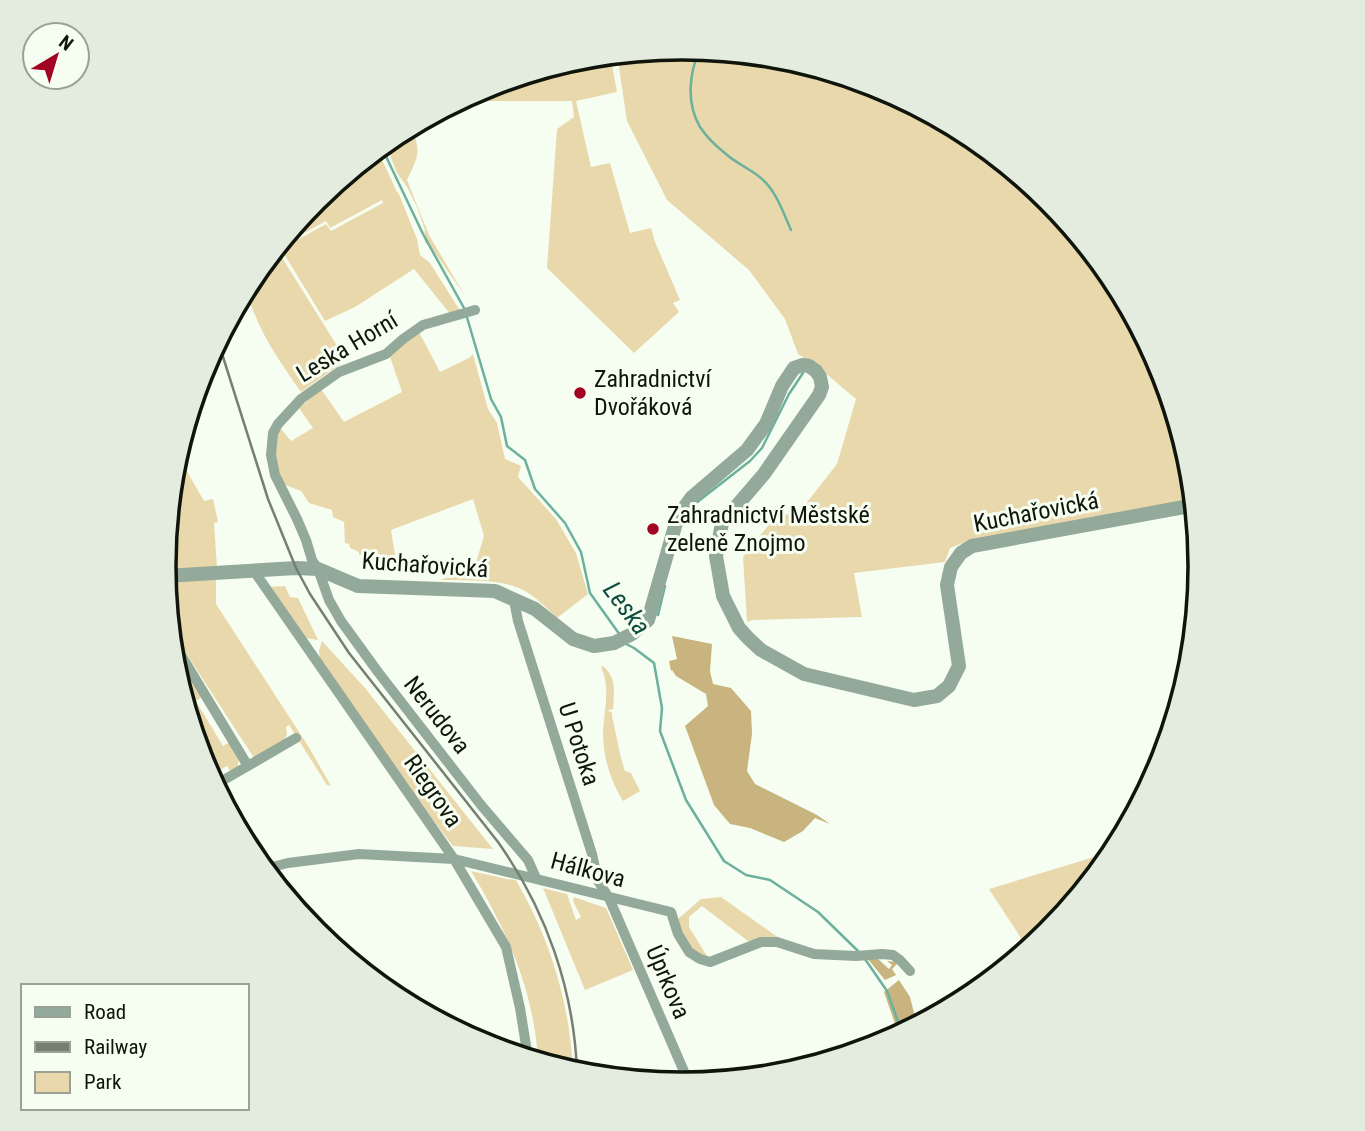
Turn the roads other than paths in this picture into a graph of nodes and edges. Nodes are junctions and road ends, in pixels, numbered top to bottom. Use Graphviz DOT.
graph roads {
  1 [pos="469,312"];
  2 [pos="1185,507"];
  3 [pos="318,569"];
  4 [pos="254,571"];
  5 [pos="177,575"];
  6 [pos="514,600"];
  7 [pos="186,663"];
  8 [pos="296,738"];
  9 [pos="248,765"];
  10 [pos="224,779"];
  11 [pos="454,859"];
  12 [pos="275,866"];
  13 [pos="536,878"];
  14 [pos="609,898"];
  15 [pos="910,971"];
  16 [pos="526,1047"];
  17 [pos="684,1072"];
  1 -- 3 [label="street, Leska Horní"];
  2 -- 6 [label="street, Kuchařovická"];
  3 -- 4 [label="street, Kuchařovická"];
  3 -- 6 [label="street, Kuchařovická"];
  3 -- 13 [label="street, Nerudova"];
  4 -- 5 [label="street, Kuchařovická"];
  4 -- 11 [label="street, Riegrova"];
  6 -- 14 [label="street, U Potoka"];
  7 -- 9 [label="street"];
  8 -- 9 [label="street"];
  9 -- 10 [label="street"];
  11 -- 12 [label="street, Hálkova"];
  11 -- 13 [label="street, Hálkova"];
  11 -- 16 [label="street, Riegrova"];
  13 -- 14 [label="street, Hálkova"];
  14 -- 15 [label="street, Hálkova"];
  14 -- 17 [label="street, Úprkova"];
}
